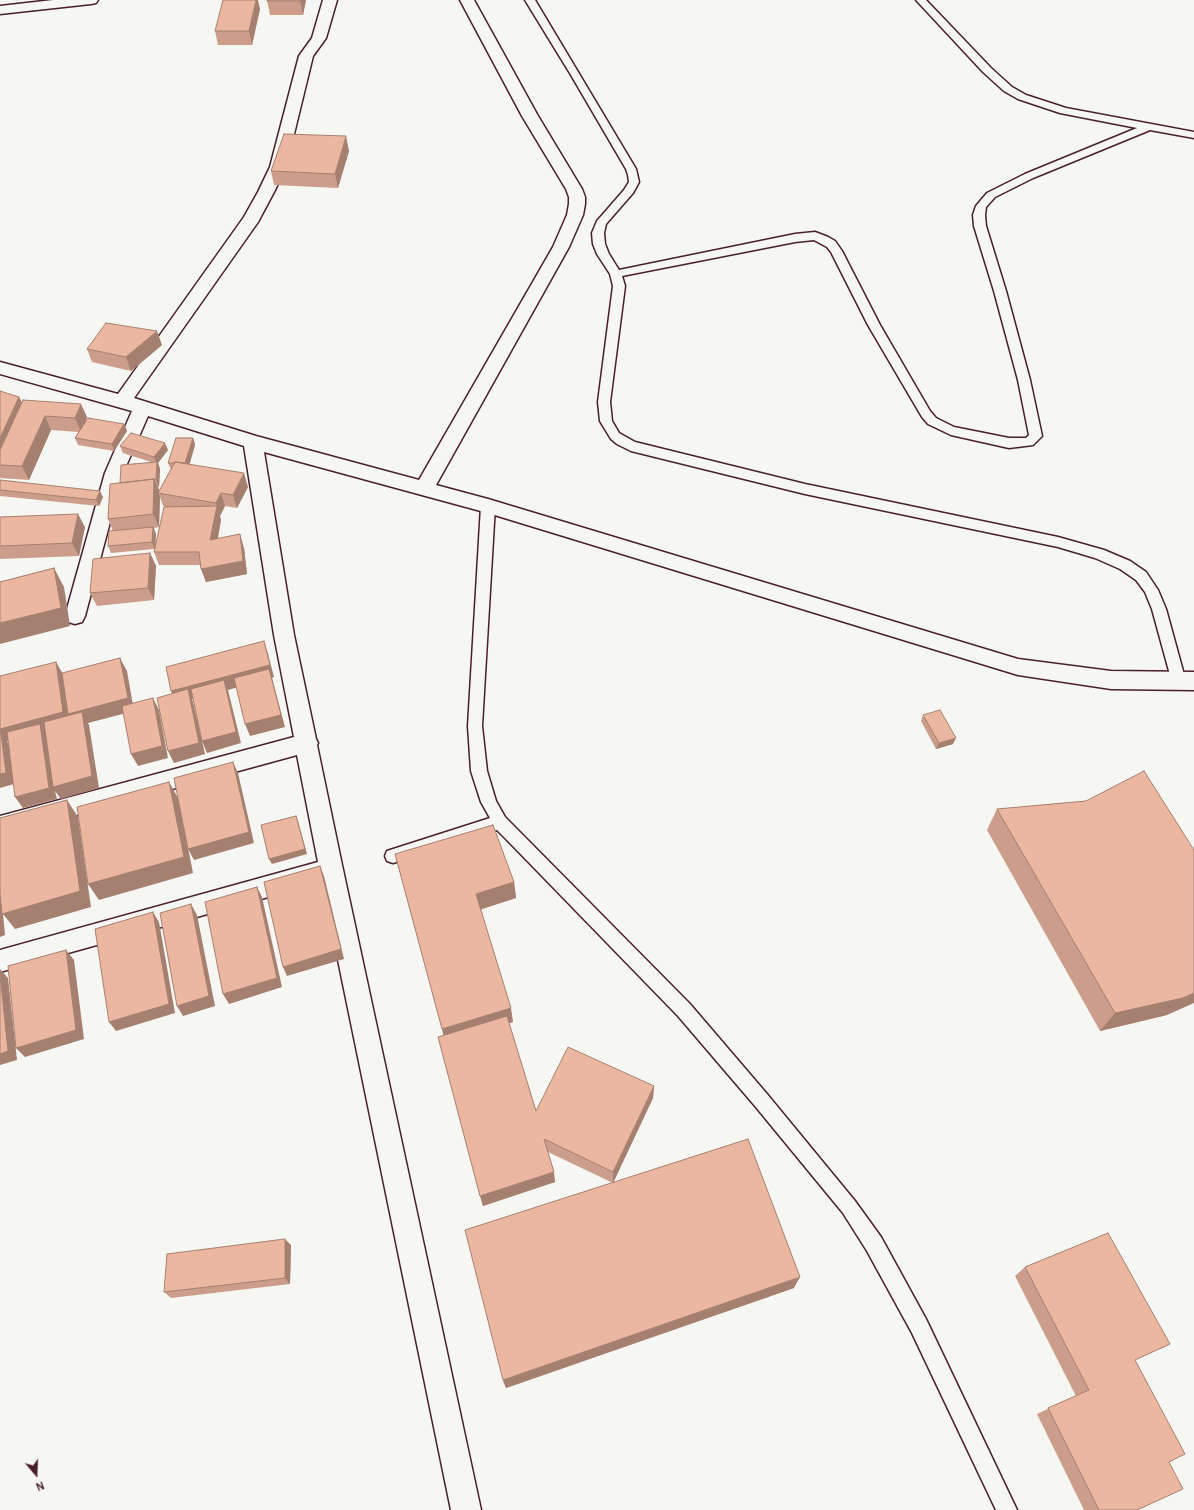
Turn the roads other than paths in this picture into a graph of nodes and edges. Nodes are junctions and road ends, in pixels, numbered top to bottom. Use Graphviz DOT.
graph roads {
  1 [pos="91,0"];
  2 [pos="330,0"];
  3 [pos="466,0"];
  4 [pos="530,0"];
  5 [pos="921,0"];
  6 [pos="0,10"];
  7 [pos="1148,127"];
  8 [pos="1194,135"];
  9 [pos="616,274"];
  10 [pos="0,368"];
  11 [pos="122,401"];
  12 [pos="142,408"];
  13 [pos="253,442"];
  14 [pos="424,489"];
  15 [pos="488,506"];
  16 [pos="75,616"];
  17 [pos="1187,681"];
  18 [pos="307,743"];
  19 [pos="500,822"];
  20 [pos="0,826"];
  21 [pos="393,856"];
  22 [pos="330,864"];
  23 [pos="0,961"];
  24 [pos="466,1510"];
  25 [pos="1007,1510"];
  1 -- 6 [label="street"];
  2 -- 11 [label="street"];
  3 -- 14 [label="street"];
  4 -- 9 [label="lane"];
  5 -- 7 [label="lane"];
  7 -- 8 [label="lane"];
  7 -- 9 [label="lane"];
  9 -- 17 [label="lane"];
  10 -- 11 [label="street"];
  11 -- 12 [label="street"];
  12 -- 13 [label="street"];
  12 -- 16 [label="street"];
  13 -- 14 [label="street"];
  13 -- 18 [label="street"];
  14 -- 15 [label="street"];
  15 -- 17 [label="street"];
  15 -- 19 [label="lane"];
  18 -- 20 [label="street"];
  18 -- 22 [label="street"];
  19 -- 21 [label="lane"];
  19 -- 25 [label="lane"];
  22 -- 23 [label="street"];
  22 -- 24 [label="street"];
}
